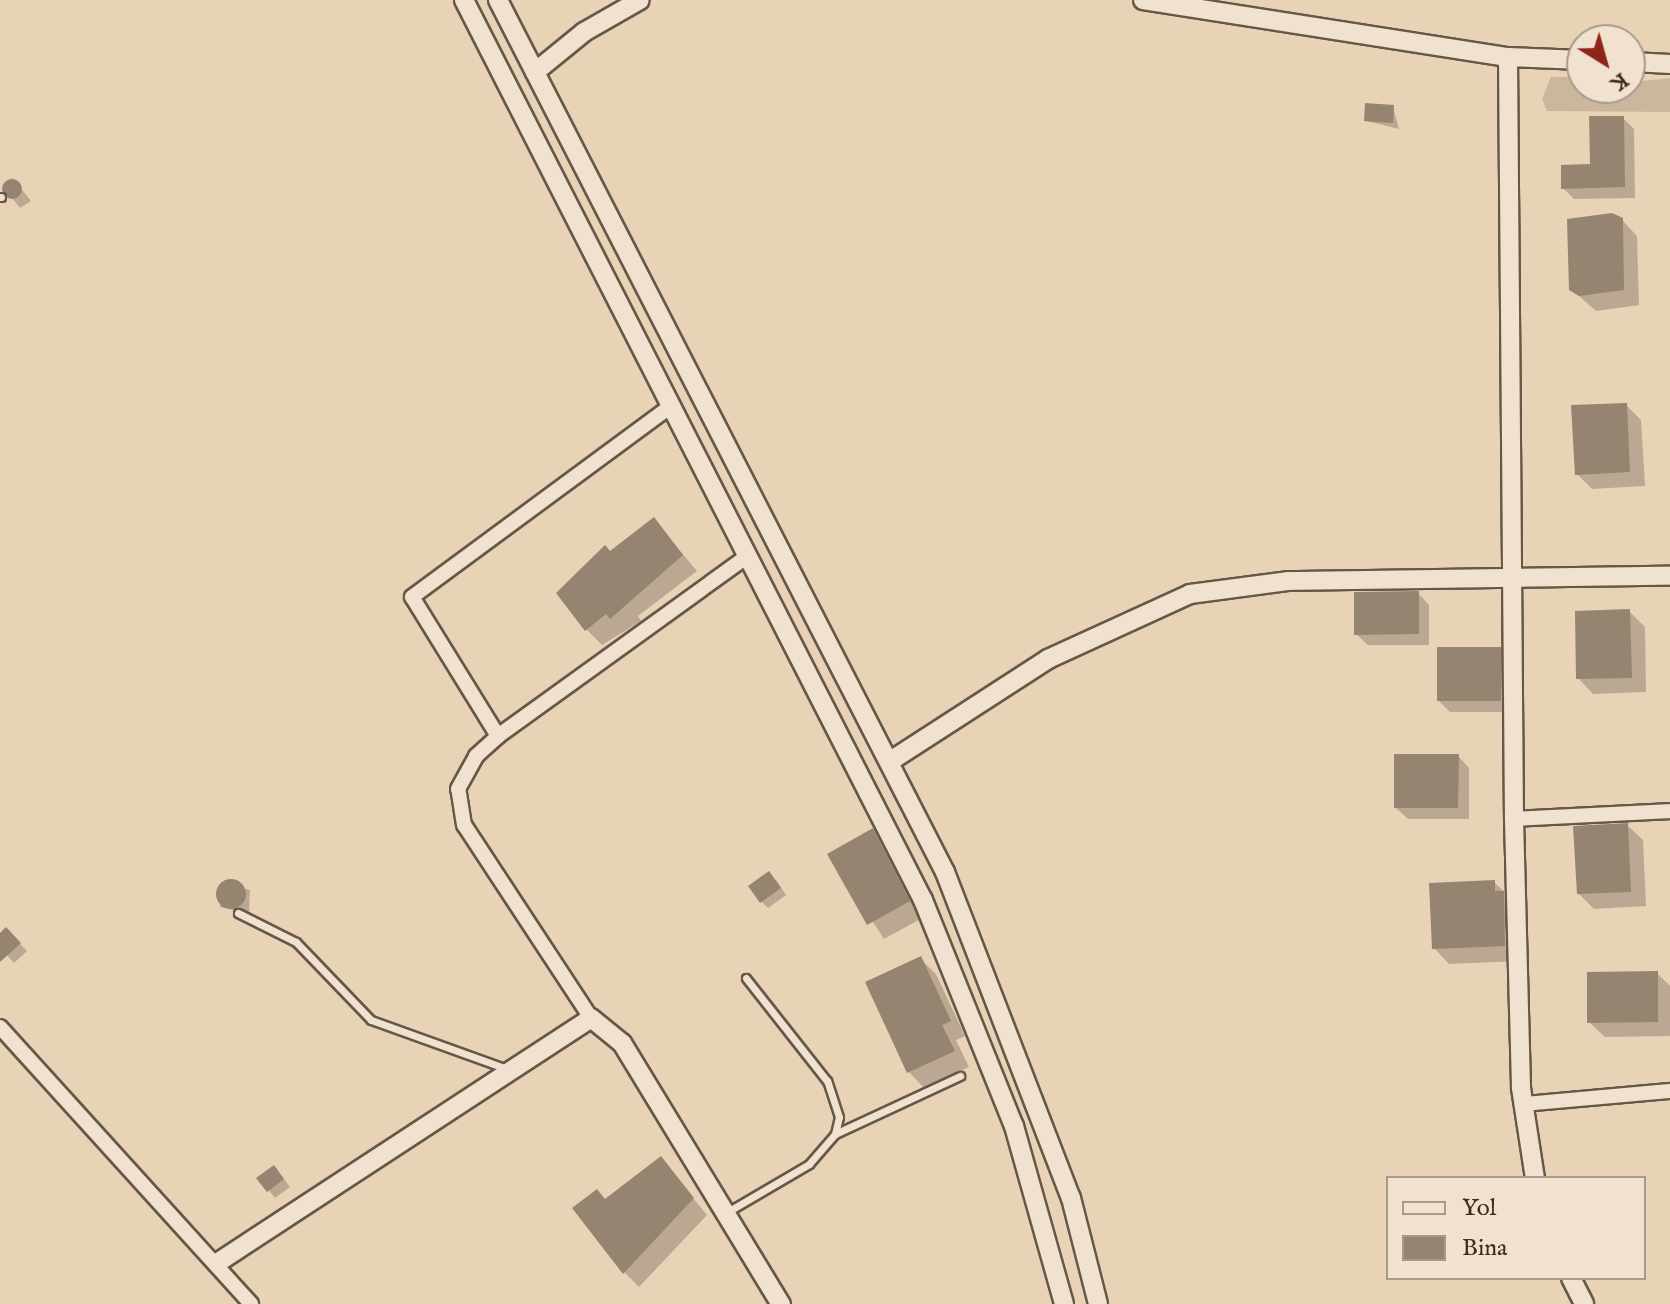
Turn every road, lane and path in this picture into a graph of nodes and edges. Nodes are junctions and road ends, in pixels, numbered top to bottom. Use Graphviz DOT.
graph roads {
  1 [pos="464,0"];
  2 [pos="498,0"];
  3 [pos="640,0"];
  4 [pos="1143,0"];
  5 [pos="1508,57"];
  6 [pos="1566,59"];
  7 [pos="1646,63"];
  8 [pos="1670,64"];
  9 [pos="535,72"];
  10 [pos="672,405"];
  11 [pos="749,555"];
  12 [pos="1517,573"];
  13 [pos="1670,576"];
  14 [pos="498,736"];
  15 [pos="892,760"];
  16 [pos="1670,811"];
  17 [pos="1514,819"];
  18 [pos="238,913"];
  19 [pos="746,978"];
  20 [pos="591,1018"];
  21 [pos="0,1027"];
  22 [pos="507,1069"];
  23 [pos="960,1076"];
  24 [pos="1670,1091"];
  25 [pos="1524,1104"];
  26 [pos="835,1134"];
  27 [pos="1535,1176"];
  28 [pos="729,1211"];
  29 [pos="217,1263"];
  30 [pos="1572,1280"];
  31 [pos="251,1304"];
  32 [pos="781,1304"];
  33 [pos="1064,1304"];
  34 [pos="1098,1304"];
  35 [pos="1584,1304"];
  1 -- 10 [label="main road"];
  2 -- 9 [label="main road"];
  3 -- 9 [label="main road"];
  4 -- 5 [label="main road"];
  5 -- 6 [label="main road"];
  5 -- 12 [label="main road"];
  7 -- 8 [label="main road"];
  9 -- 15 [label="main road"];
  10 -- 11 [label="main road"];
  10 -- 14 [label="street"];
  11 -- 14 [label="street"];
  11 -- 33 [label="main road"];
  12 -- 13 [label="main road"];
  12 -- 15 [label="main road"];
  12 -- 17 [label="main road"];
  14 -- 20 [label="street"];
  15 -- 34 [label="main road"];
  16 -- 17 [label="street"];
  17 -- 25 [label="main road"];
  18 -- 22 [label="lane"];
  19 -- 26 [label="lane"];
  20 -- 22 [label="main road"];
  20 -- 28 [label="main road"];
  21 -- 29 [label="street"];
  22 -- 29 [label="main road"];
  23 -- 26 [label="lane"];
  24 -- 25 [label="street"];
  25 -- 27 [label="main road"];
  26 -- 28 [label="lane"];
  28 -- 32 [label="main road"];
  29 -- 31 [label="street"];
  30 -- 35 [label="main road"];
}
